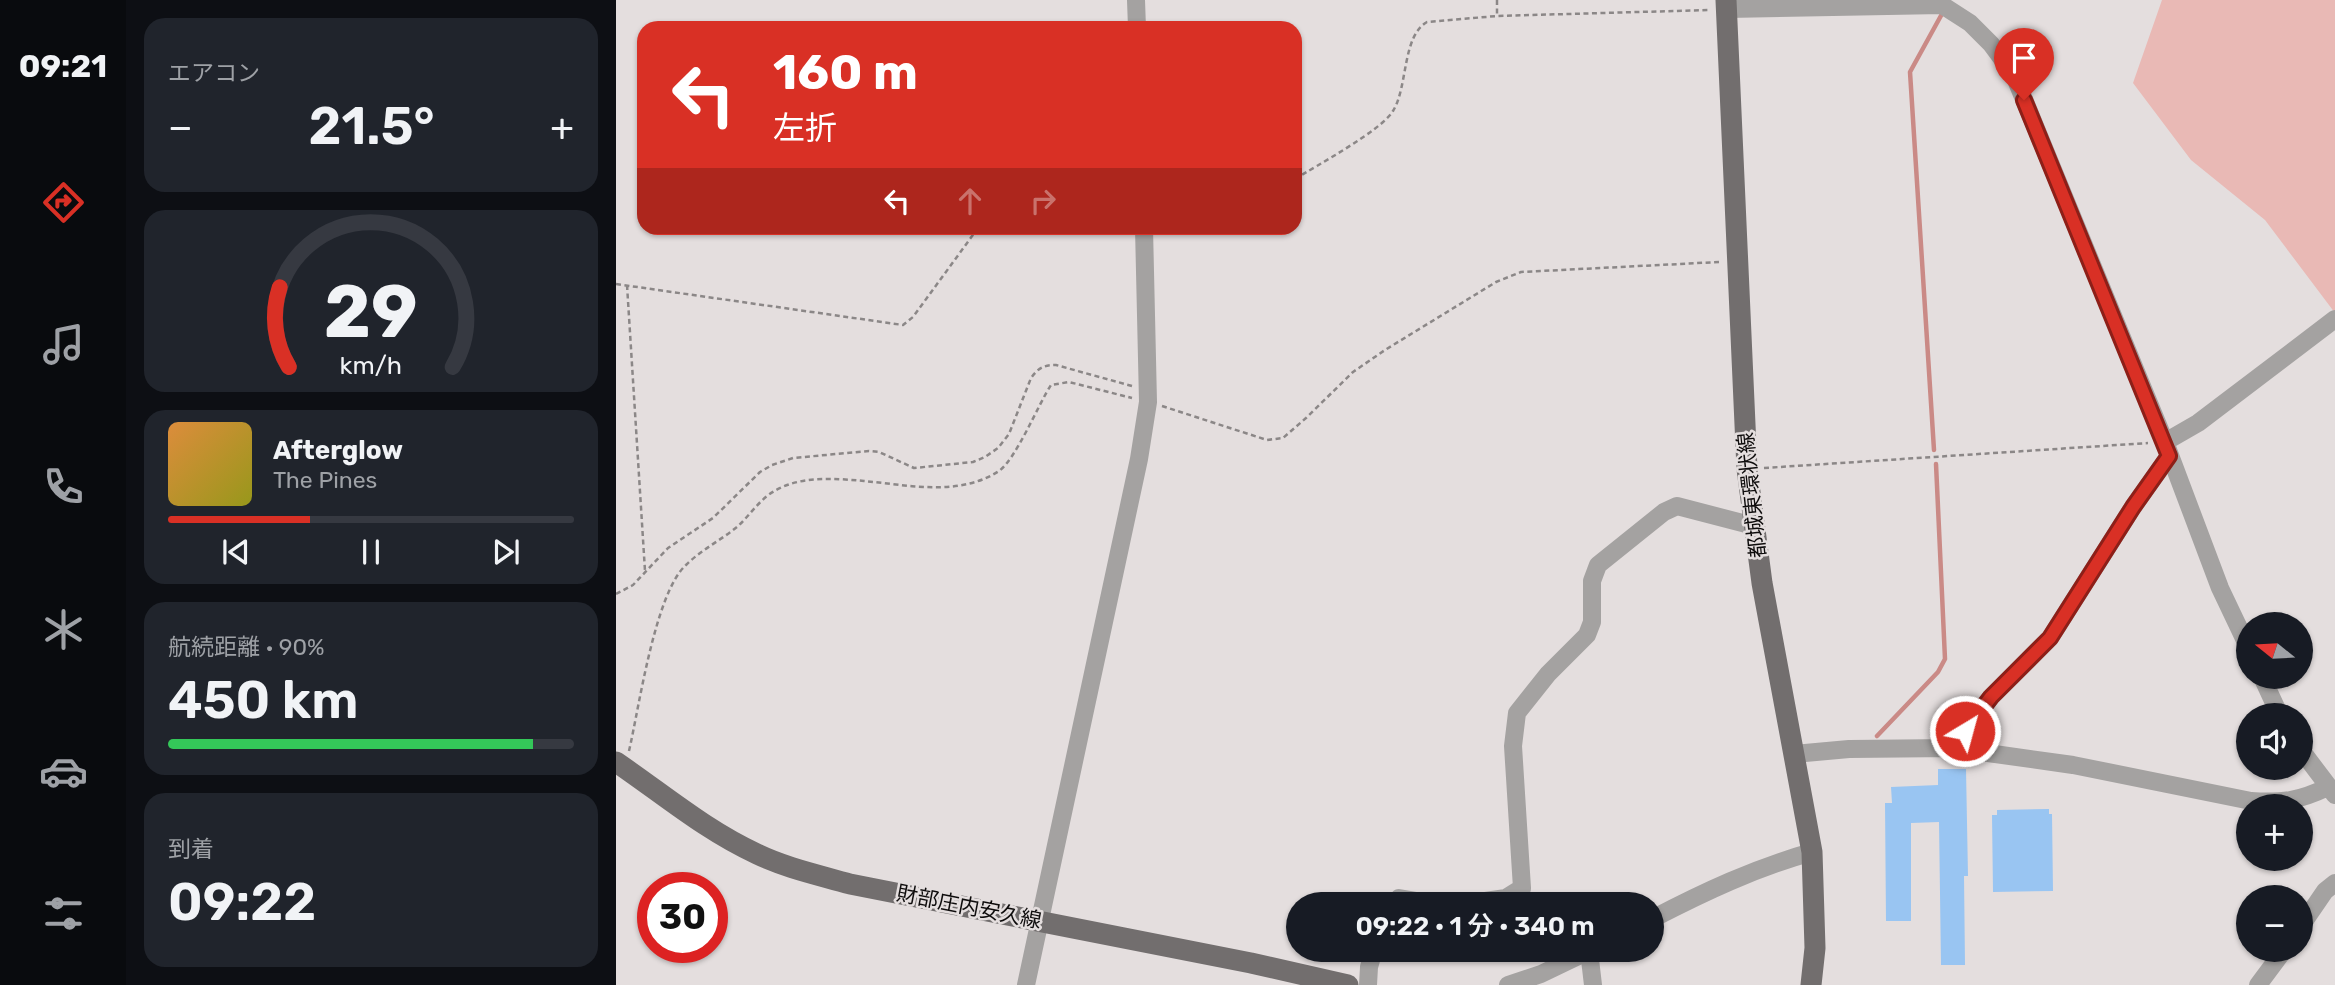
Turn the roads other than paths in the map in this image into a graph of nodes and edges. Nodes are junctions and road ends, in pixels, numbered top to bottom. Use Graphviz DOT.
graph roads {
  1 [pos="1136,0"];
  2 [pos="1942,2"];
  3 [pos="1726,5"];
  4 [pos="1137,21"];
  5 [pos="1144,235"];
  6 [pos="2335,319"];
  7 [pos="2167,449"];
  8 [pos="1754,526"];
  9 [pos="2236,622"];
  10 [pos="1952,748"];
  11 [pos="1794,754"];
  12 [pos="621,765"];
  13 [pos="2313,766"];
  14 [pos="2331,791"];
  15 [pos="1812,852"];
  16 [pos="2335,883"];
  17 [pos="1516,892"];
  18 [pos="2313,908"];
  19 [pos="1664,913"];
  20 [pos="1040,921"];
  21 [pos="1370,962"];
  22 [pos="1567,962"];
  23 [pos="1591,962"];
  24 [pos="2275,962"];
  25 [pos="1027,985"];
  26 [pos="1348,985"];
  27 [pos="1368,985"];
  28 [pos="1508,985"];
  29 [pos="1593,985"];
  30 [pos="1811,985"];
  31 [pos="2258,985"];
  1 -- 4 [label="street"];
  2 -- 3 [label="street"];
  2 -- 7 [label="street"];
  3 -- 8 [label="main road, 都城東環状線"];
  5 -- 20 [label="street"];
  6 -- 7 [label="street"];
  7 -- 9 [label="street"];
  7 -- 10 [label="street"];
  8 -- 11 [label="main road, 都城東環状線"];
  8 -- 17 [label="street"];
  10 -- 11 [label="street"];
  10 -- 14 [label="street"];
  11 -- 15 [label="main road, 都城東環状線"];
  12 -- 20 [label="main road, 財部庄内安久線"];
  13 -- 14 [label="street"];
  15 -- 19 [label="street"];
  15 -- 30 [label="main road, 都城東環状線"];
  16 -- 18 [label="street"];
  20 -- 25 [label="street"];
  20 -- 26 [label="main road, 財部庄内安久線"];
  21 -- 27 [label="street"];
  22 -- 28 [label="street"];
  23 -- 29 [label="street"];
  24 -- 31 [label="street"];
}
